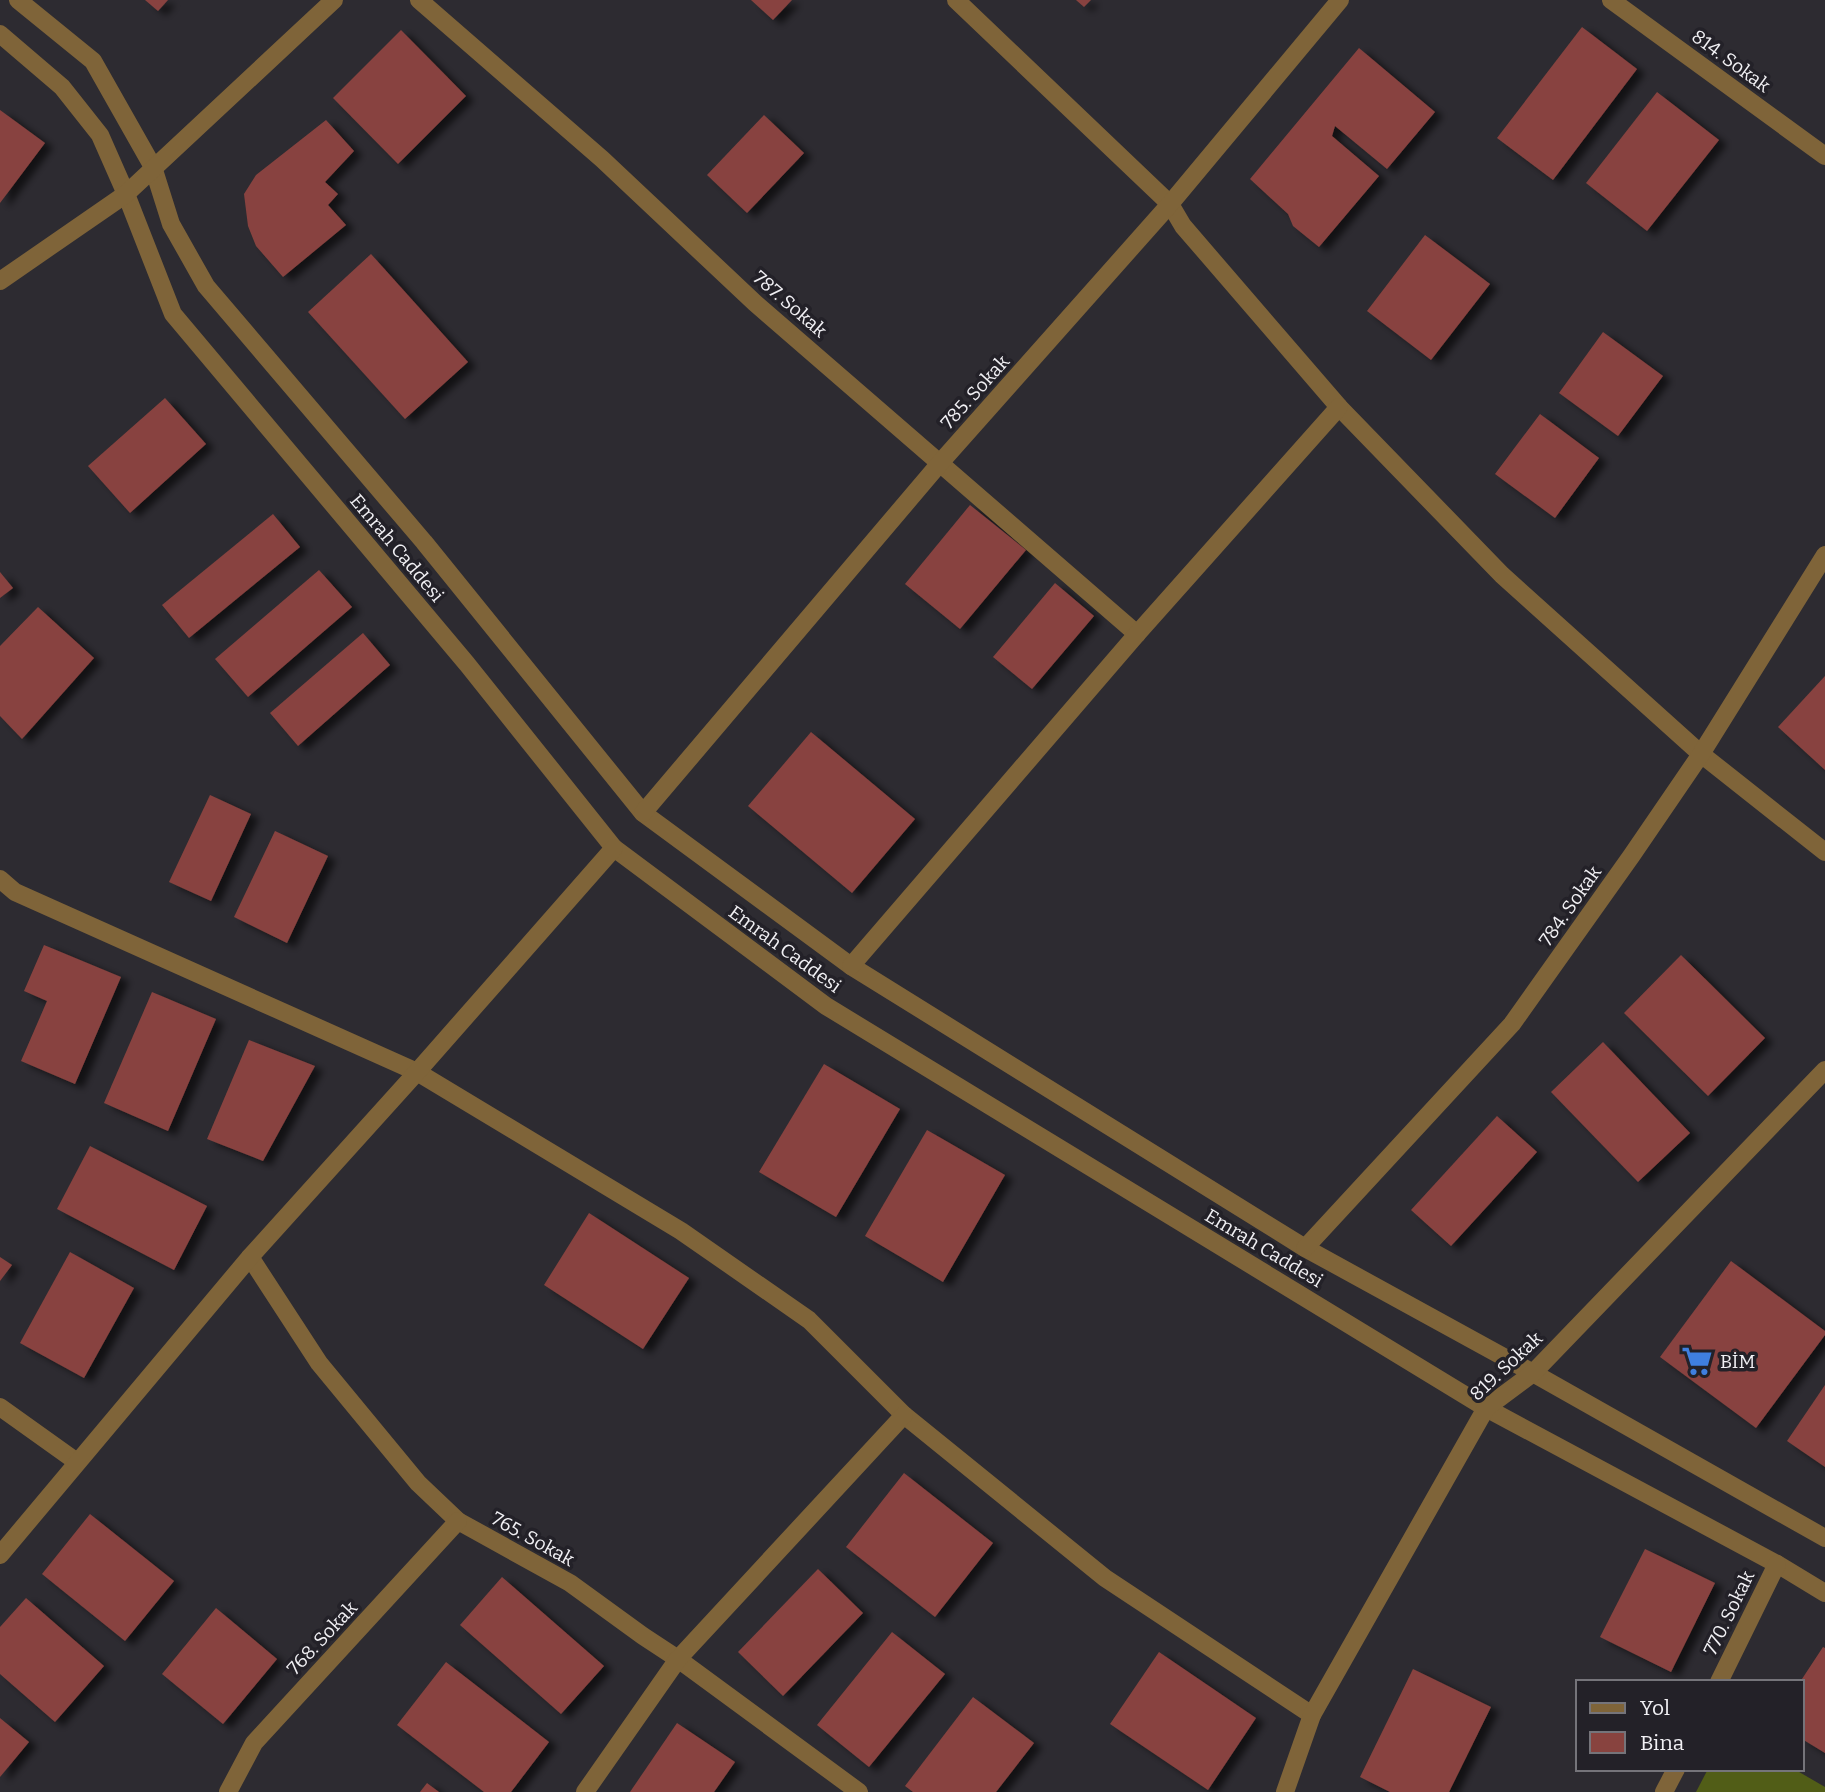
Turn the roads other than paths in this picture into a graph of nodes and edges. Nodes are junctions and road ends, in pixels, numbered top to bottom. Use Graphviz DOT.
graph roads {
  1 [pos="18,0"];
  2 [pos="334,0"];
  3 [pos="419,0"];
  4 [pos="956,0"];
  5 [pos="1340,0"];
  6 [pos="1611,0"];
  7 [pos="0,34"];
  8 [pos="1825,156"];
  9 [pos="153,167"];
  10 [pos="126,194"];
  11 [pos="1170,205"];
  12 [pos="0,281"];
  13 [pos="1339,407"];
  14 [pos="940,463"];
  15 [pos="1825,555"];
  16 [pos="1138,634"];
  17 [pos="1701,754"];
  18 [pos="643,813"];
  19 [pos="614,848"];
  20 [pos="1825,852"];
  21 [pos="0,879"];
  22 [pos="851,965"];
  23 [pos="1825,1070"];
  24 [pos="417,1072"];
  25 [pos="1305,1248"];
  26 [pos="250,1257"];
  27 [pos="1533,1373"];
  28 [pos="0,1407"];
  29 [pos="1486,1408"];
  30 [pos="904,1415"];
  31 [pos="77,1462"];
  32 [pos="458,1521"];
  33 [pos="1825,1538"];
  34 [pos="0,1555"];
  35 [pos="1777,1564"];
  36 [pos="1825,1593"];
  37 [pos="678,1659"];
  38 [pos="1720,1680"];
  39 [pos="1312,1715"];
  40 [pos="1675,1771"];
  41 [pos="228,1792"];
  42 [pos="585,1792"];
  43 [pos="859,1792"];
  44 [pos="1285,1792"];
  45 [pos="1664,1792"];
  1 -- 9 [label="street, Emrah Caddesi"];
  2 -- 9 [label="street"];
  3 -- 14 [label="street, 787. Sokak"];
  4 -- 11 [label="street"];
  5 -- 11 [label="street, 785. Sokak"];
  6 -- 8 [label="street, 814. Sokak"];
  7 -- 10 [label="street, Emrah Caddesi"];
  9 -- 10 [label="street"];
  9 -- 18 [label="street, Emrah Caddesi"];
  10 -- 12 [label="street"];
  10 -- 19 [label="street, Emrah Caddesi"];
  11 -- 13 [label="street"];
  11 -- 14 [label="street, 785. Sokak"];
  13 -- 16 [label="street"];
  13 -- 17 [label="street"];
  14 -- 16 [label="street, 787. Sokak"];
  14 -- 18 [label="street, 785. Sokak"];
  15 -- 17 [label="street, 784. Sokak"];
  16 -- 22 [label="street"];
  17 -- 20 [label="street"];
  17 -- 25 [label="street, 784. Sokak"];
  18 -- 22 [label="street, Emrah Caddesi"];
  19 -- 24 [label="street"];
  19 -- 29 [label="street, Emrah Caddesi"];
  21 -- 24 [label="street"];
  22 -- 25 [label="street, Emrah Caddesi"];
  23 -- 27 [label="street, 819. Sokak"];
  24 -- 26 [label="street"];
  24 -- 30 [label="street"];
  25 -- 27 [label="street, Emrah Caddesi"];
  26 -- 31 [label="street"];
  26 -- 32 [label="street, 765. Sokak"];
  27 -- 29 [label="street, 819. Sokak"];
  27 -- 33 [label="street, Emrah Caddesi"];
  28 -- 31 [label="street"];
  29 -- 35 [label="street, Emrah Caddesi"];
  29 -- 39 [label="street, 819. Sokak"];
  30 -- 37 [label="street"];
  30 -- 39 [label="street"];
  31 -- 34 [label="street"];
  32 -- 37 [label="street, 765. Sokak"];
  32 -- 41 [label="street, 768. Sokak"];
  35 -- 36 [label="street, Emrah Caddesi"];
  35 -- 38 [label="street, 770. Sokak"];
  37 -- 42 [label="street"];
  37 -- 43 [label="street, 765. Sokak"];
  39 -- 44 [label="street, 819. Sokak"];
  40 -- 45 [label="street"];
}
